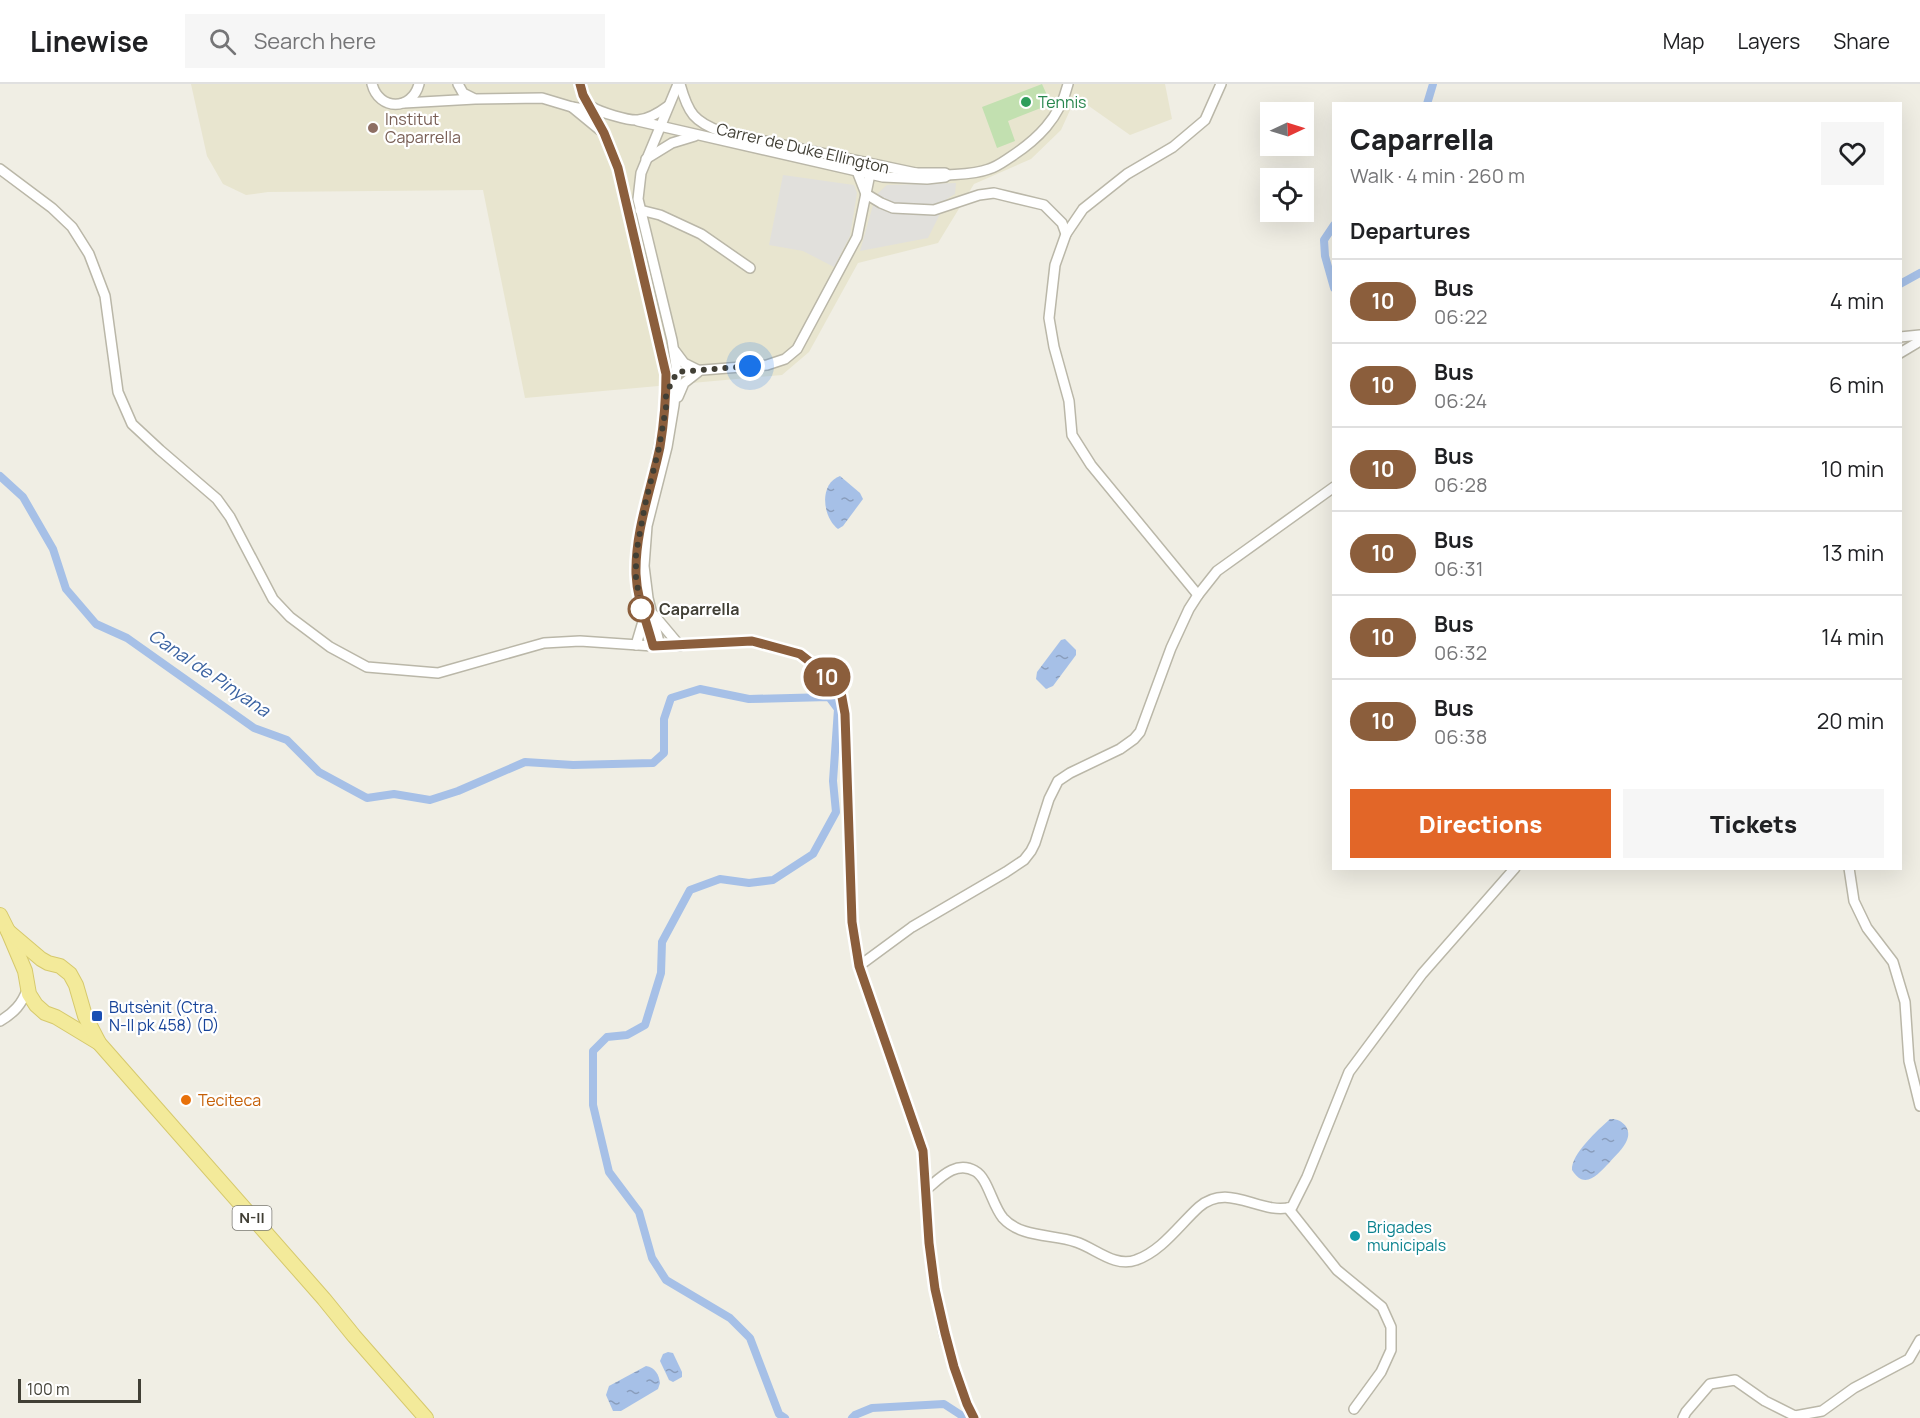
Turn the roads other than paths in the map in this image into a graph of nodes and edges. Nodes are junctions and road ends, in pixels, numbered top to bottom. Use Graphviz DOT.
graph roads {
  1 [pos="372,84"];
  2 [pos="419,84"];
  3 [pos="458,84"];
  4 [pos="580,84"];
  5 [pos="679,84"];
  6 [pos="1068,84"];
  7 [pos="1221,84"];
  8 [pos="475,99"];
  9 [pos="404,103"];
  10 [pos="670,104"];
  11 [pos="572,107"];
  12 [pos="592,108"];
  13 [pos="638,121"];
  14 [pos="660,126"];
  15 [pos="604,133"];
  16 [pos="699,135"];
  17 [pos="646,159"];
  18 [pos="866,162"];
  19 [pos="0,169"];
  20 [pos="857,171"];
  21 [pos="916,172"];
  22 [pos="870,174"];
  23 [pos="948,175"];
  24 [pos="883,177"];
  25 [pos="866,194"];
  26 [pos="640,210"];
  27 [pos="1066,234"];
  28 [pos="750,268"];
  29 [pos="1920,336"];
  30 [pos="1902,337"];
  31 [pos="1920,341"];
  32 [pos="673,348"];
  33 [pos="661,350"];
  34 [pos="1902,352"];
  35 [pos="700,370"];
  36 [pos="677,372"];
  37 [pos="666,394"];
  38 [pos="674,405"];
  39 [pos="1332,488"];
  40 [pos="1198,596"];
  41 [pos="648,616"];
  42 [pos="636,645"];
  43 [pos="680,645"];
  44 [pos="657,646"];
  45 [pos="1513,870"];
  46 [pos="1849,870"];
  47 [pos="0,915"];
  48 [pos="8,931"];
  49 [pos="48,963"];
  50 [pos="859,966"];
  51 [pos="27,983"];
  52 [pos="79,997"];
  53 [pos="41,1010"];
  54 [pos="12,1014"];
  55 [pos="56,1017"];
  56 [pos="0,1021"];
  57 [pos="99,1043"];
  58 [pos="1920,1106"];
  59 [pos="927,1189"];
  60 [pos="1288,1208"];
  61 [pos="1920,1340"];
  62 [pos="404,1394"];
  63 [pos="1354,1409"];
  64 [pos="414,1418"];
  65 [pos="426,1418"];
  66 [pos="974,1418"];
  67 [pos="1683,1418"];
  1 -- 9 [label="street"];
  2 -- 9 [label="street"];
  3 -- 8 [label="street"];
  4 -- 12 [label="street"];
  5 -- 10 [label="street"];
  5 -- 18 [label="street, Carrer de Duke Ellington"];
  6 -- 23 [label="street, Carrer de Duke Ellington"];
  7 -- 27 [label="street"];
  8 -- 9 [label="street"];
  8 -- 11 [label="street"];
  10 -- 13 [label="street"];
  10 -- 14 [label="street"];
  11 -- 12 [label="street, Carrer de Duke Ellington"];
  11 -- 15 [label="street"];
  12 -- 13 [label="street, Carrer de Duke Ellington"];
  12 -- 15 [label="street"];
  13 -- 14 [label="street, Carrer de Duke Ellington"];
  14 -- 16 [label="street, Carrer de Duke Ellington"];
  14 -- 17 [label="street"];
  15 -- 33 [label="street"];
  16 -- 17 [label="street, Carrer de Duke Ellington"];
  16 -- 20 [label="street, Carrer de Duke Ellington"];
  17 -- 26 [label="street"];
  18 -- 21 [label="street, Carrer de Duke Ellington"];
  18 -- 22 [label="street"];
  19 -- 42 [label="street"];
  20 -- 22 [label="street, Carrer de Duke Ellington"];
  20 -- 25 [label="street"];
  21 -- 22 [label="street, Carrer de Duke Ellington"];
  21 -- 23 [label="street, Carrer de Duke Ellington"];
  22 -- 24 [label="street, Carrer de Duke Ellington"];
  22 -- 25 [label="street"];
  23 -- 24 [label="street, Carrer de Duke Ellington"];
  24 -- 25 [label="street"];
  25 -- 27 [label="street"];
  25 -- 35 [label="street"];
  26 -- 28 [label="street"];
  26 -- 32 [label="street"];
  27 -- 40 [label="street"];
  29 -- 30 [label="street"];
  31 -- 34 [label="street"];
  32 -- 35 [label="street"];
  32 -- 36 [label="street"];
  33 -- 36 [label="street"];
  33 -- 37 [label="street"];
  35 -- 36 [label="street"];
  35 -- 38 [label="street"];
  36 -- 37 [label="street"];
  36 -- 38 [label="street"];
  37 -- 41 [label="street"];
  38 -- 41 [label="street"];
  39 -- 40 [label="street"];
  40 -- 50 [label="street"];
  41 -- 42 [label="street"];
  41 -- 43 [label="street"];
  41 -- 44 [label="street"];
  42 -- 44 [label="street"];
  43 -- 44 [label="street"];
  43 -- 50 [label="street"];
  45 -- 60 [label="street"];
  46 -- 58 [label="street"];
  47 -- 48 [label="main road, N-II"];
  48 -- 49 [label="main road, N-II"];
  48 -- 51 [label="main road, N-II"];
  49 -- 51 [label="main road"];
  49 -- 52 [label="main road, N-II"];
  50 -- 59 [label="street"];
  51 -- 53 [label="main road, N-II"];
  51 -- 54 [label="street"];
  52 -- 55 [label="main road"];
  52 -- 57 [label="main road, N-II"];
  53 -- 54 [label="street"];
  53 -- 55 [label="main road, N-II"];
  54 -- 56 [label="street"];
  55 -- 57 [label="main road, N-II"];
  57 -- 62 [label="main road, N-II"];
  59 -- 60 [label="street"];
  59 -- 66 [label="street"];
  60 -- 63 [label="street"];
  61 -- 67 [label="street"];
  62 -- 64 [label="main road"];
  62 -- 65 [label="main road, N-II"];
}
